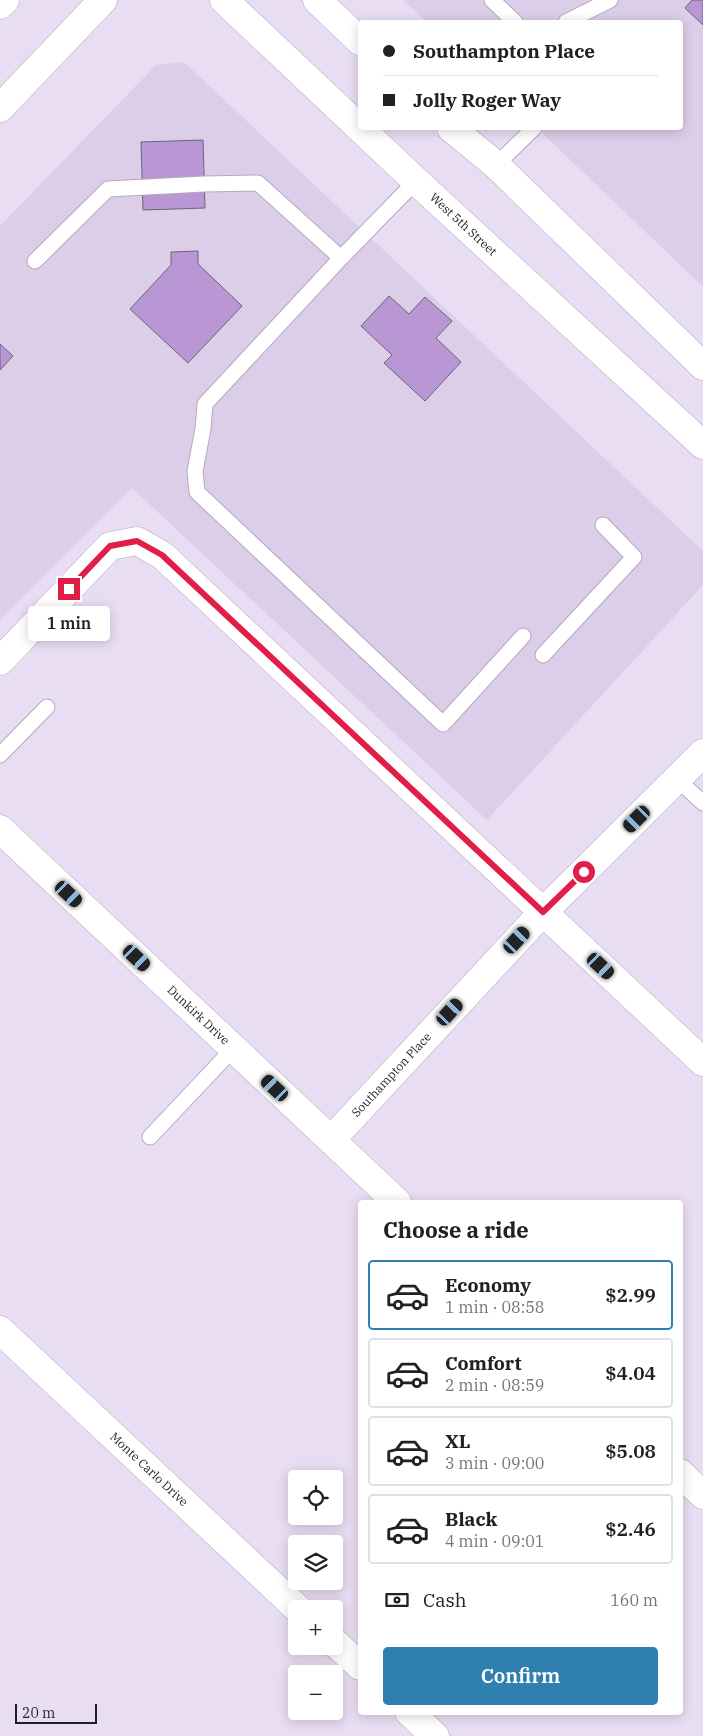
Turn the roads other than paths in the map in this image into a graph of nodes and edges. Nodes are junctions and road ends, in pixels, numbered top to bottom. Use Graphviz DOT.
graph roads {
  1 [pos="5,0"];
  2 [pos="103,0"];
  3 [pos="224,0"];
  4 [pos="317,0"];
  5 [pos="492,0"];
  6 [pos="610,0"];
  7 [pos="0,5"];
  8 [pos="513,20"];
  9 [pos="570,20"];
  10 [pos="358,39"];
  11 [pos="0,108"];
  12 [pos="358,126"];
  13 [pos="362,130"];
  14 [pos="453,130"];
  15 [pos="532,130"];
  16 [pos="496,165"];
  17 [pos="416,181"];
  18 [pos="341,258"];
  19 [pos="35,262"];
  20 [pos="703,366"];
  21 [pos="703,445"];
  22 [pos="602,525"];
  23 [pos="523,636"];
  24 [pos="543,654"];
  25 [pos="0,661"];
  26 [pos="47,707"];
  27 [pos="703,753"];
  28 [pos="0,756"];
  29 [pos="678,780"];
  30 [pos="703,803"];
  31 [pos="0,829"];
  32 [pos="543,912"];
  33 [pos="233,1049"];
  34 [pos="703,1062"];
  35 [pos="150,1137"];
  36 [pos="331,1140"];
  37 [pos="394,1200"];
  38 [pos="0,1330"];
  39 [pos="683,1476"];
  40 [pos="703,1495"];
  41 [pos="288,1600"];
  42 [pos="343,1650"];
  43 [pos="358,1664"];
  44 [pos="413,1715"];
  45 [pos="435,1736"];
  1 -- 7 [label="street"];
  2 -- 11 [label="street"];
  3 -- 12 [label="street, West 5th Street"];
  4 -- 10 [label="street"];
  5 -- 8 [label="lane"];
  6 -- 9 [label="lane"];
  13 -- 17 [label="street, West 5th Street"];
  14 -- 16 [label="street"];
  15 -- 16 [label="lane"];
  16 -- 20 [label="street"];
  17 -- 18 [label="lane"];
  17 -- 21 [label="street, West 5th Street"];
  18 -- 19 [label="lane"];
  18 -- 23 [label="lane"];
  22 -- 24 [label="lane"];
  25 -- 32 [label="street"];
  26 -- 28 [label="lane"];
  27 -- 29 [label="street, Southampton Place"];
  29 -- 30 [label="lane"];
  29 -- 32 [label="street, Southampton Place"];
  31 -- 33 [label="street, Dunkirk Drive"];
  32 -- 34 [label="street"];
  32 -- 36 [label="street, Southampton Place"];
  33 -- 35 [label="lane"];
  33 -- 36 [label="street, Dunkirk Drive"];
  36 -- 37 [label="street, Dunkirk Drive"];
  38 -- 41 [label="street, Monte Carlo Drive"];
  39 -- 40 [label="street"];
  42 -- 43 [label="street"];
  44 -- 45 [label="street"];
}
